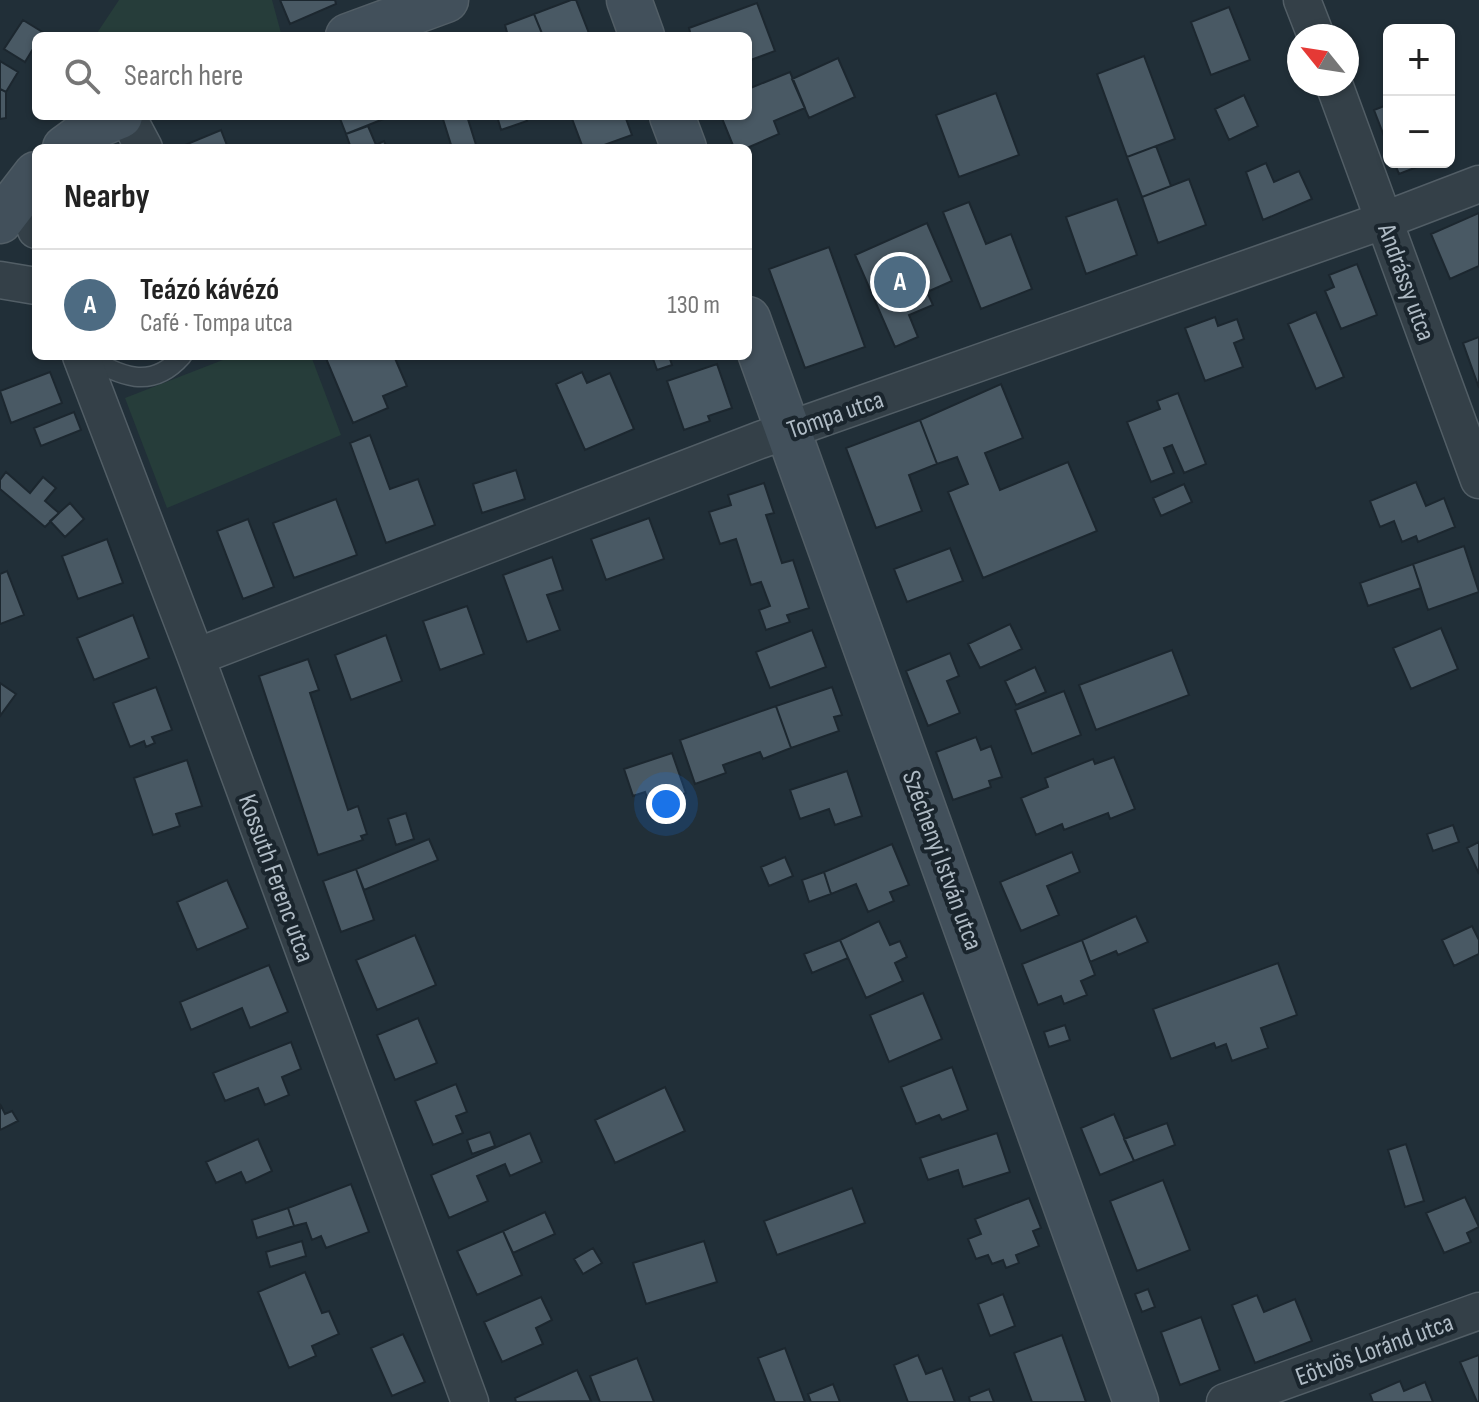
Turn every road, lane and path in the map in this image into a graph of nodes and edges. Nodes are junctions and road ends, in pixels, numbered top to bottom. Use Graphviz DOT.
graph roads {
  1 [pos="446,0"];
  2 [pos="629,0"];
  3 [pos="1302,0"];
  4 [pos="1311,24"];
  5 [pos="359,32"];
  6 [pos="641,32"];
  7 [pos="1338,96"];
  8 [pos="110,120"];
  9 [pos="129,120"];
  10 [pos="674,120"];
  11 [pos="72,144"];
  12 [pos="142,144"];
  13 [pos="682,144"];
  14 [pos="32,182"];
  15 [pos="1479,184"];
  16 [pos="1385,220"];
  17 [pos="0,221"];
  18 [pos="0,280"];
  19 [pos="32,285"];
  20 [pos="752,330"];
  21 [pos="85,360"];
  22 [pos="91,360"];
  23 [pos="178,360"];
  24 [pos="789,430"];
  25 [pos="1479,480"];
  26 [pos="196,657"];
  27 [pos="1479,1311"];
  28 [pos="470,1402"];
  29 [pos="1136,1402"];
  30 [pos="1225,1402"];
  1 -- 5 [label="street"];
  2 -- 6 [label="street"];
  3 -- 4 [label="street"];
  7 -- 16 [label="street, Andrássy utca"];
  8 -- 11 [label="street"];
  9 -- 12 [label="street"];
  10 -- 13 [label="street"];
  14 -- 17 [label="street"];
  15 -- 16 [label="street, Tompa utca"];
  16 -- 24 [label="street, Tompa utca"];
  16 -- 25 [label="street, Andrássy utca"];
  18 -- 19 [label="street"];
  20 -- 24 [label="street, Széchenyi István utca"];
  21 -- 26 [label="street, Kossuth Ferenc utca"];
  22 -- 23 [label="lane"];
  24 -- 26 [label="street, Tompa utca"];
  24 -- 29 [label="street, Széchenyi István utca"];
  26 -- 28 [label="street, Kossuth Ferenc utca"];
  27 -- 30 [label="street, Eötvös Loránd utca"];
}
